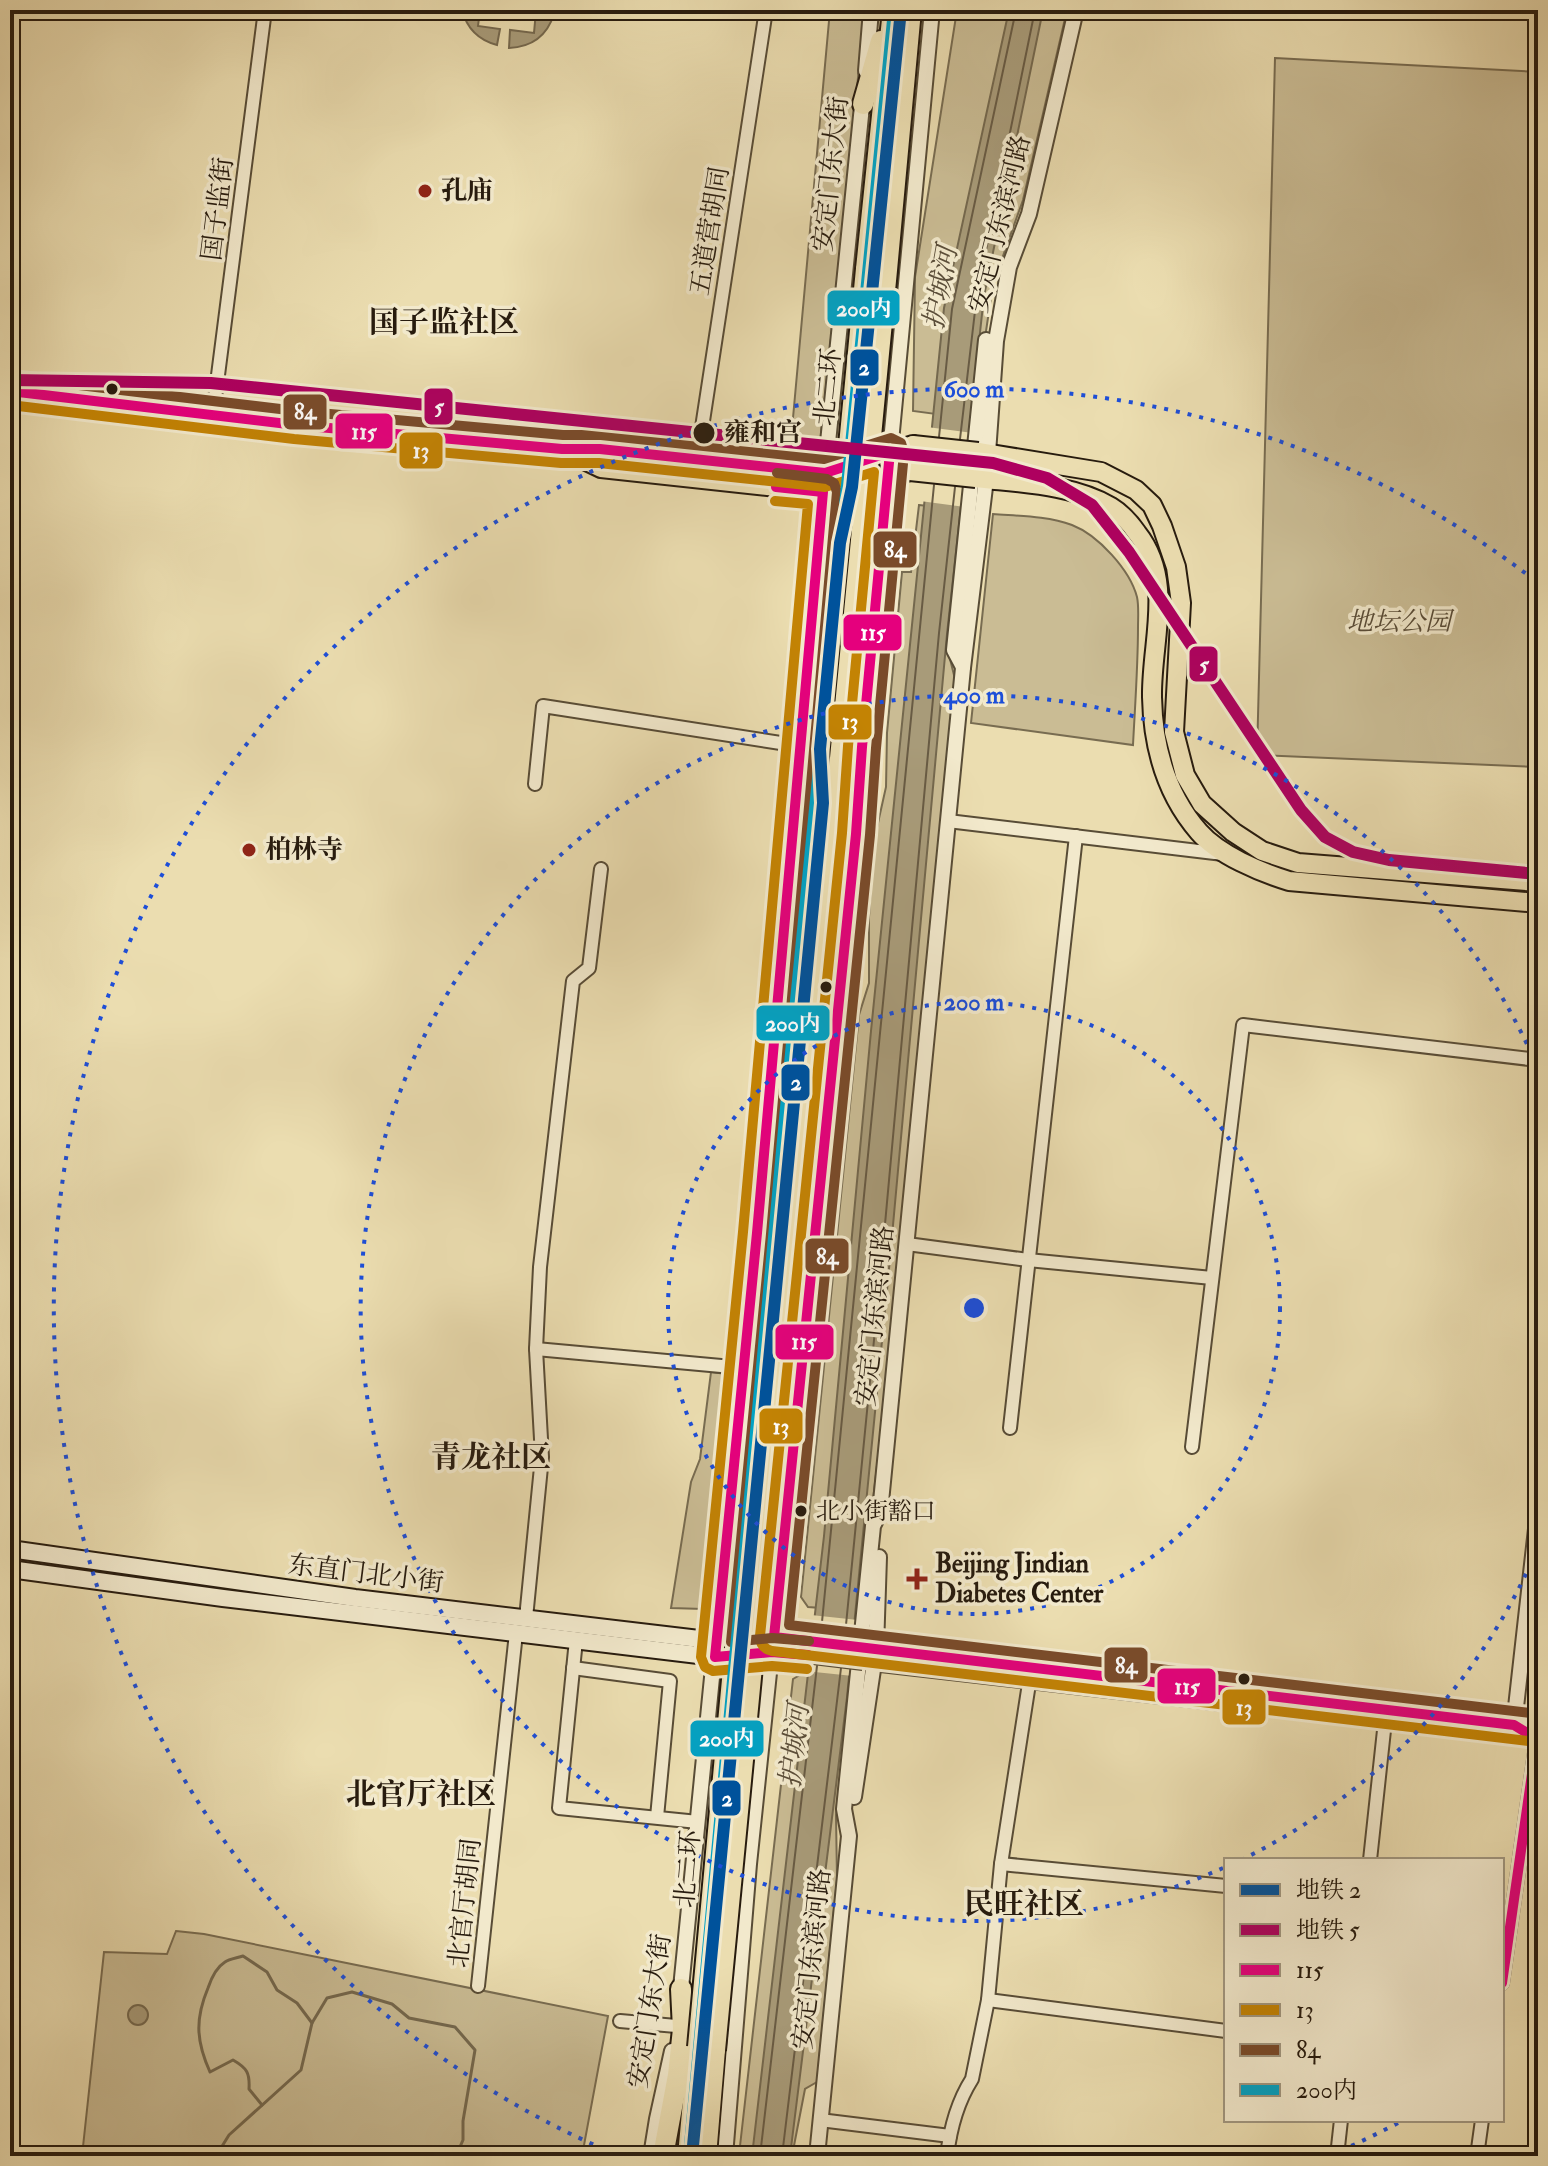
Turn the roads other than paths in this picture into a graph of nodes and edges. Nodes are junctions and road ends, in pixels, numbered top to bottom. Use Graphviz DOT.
graph roads {
  1 [pos="265,10"];
  2 [pos="766,10"];
  3 [pos="871,10"];
  4 [pos="891,10"];
  5 [pos="911,10"];
  6 [pos="932,10"];
  7 [pos="1076,10"];
  8 [pos="863,104"];
  9 [pos="1009,267"];
  10 [pos="843,285"];
  11 [pos="906,293"];
  12 [pos="10,391"];
  13 [pos="213,414"];
  14 [pos="562,449"];
  15 [pos="890,452"];
  16 [pos="983,452"];
  17 [pos="697,460"];
  18 [pos="825,473"];
  19 [pos="888,476"];
  20 [pos="981,478"];
  21 [pos="823,492"];
  22 [pos="963,668"];
  23 [pos="800,746"];
  24 [pos="798,766"];
  25 [pos="860,774"];
  26 [pos="535,784"];
  27 [pos="948,821"];
  28 [pos="856,834"];
  29 [pos="792,835"];
  30 [pos="1076,836"];
  31 [pos="820,851"];
  32 [pos="1229,855"];
  33 [pos="601,869"];
  34 [pos="1538,882"];
  35 [pos="1538,903"];
  36 [pos="801,943"];
  37 [pos="820,973"];
  38 [pos="1538,1060"];
  39 [pos="784,1115"];
  40 [pos="757,1233"];
  41 [pos="907,1244"];
  42 [pos="1028,1260"];
  43 [pos="1212,1278"];
  44 [pos="787,1305"];
  45 [pos="536,1349"];
  46 [pos="743,1368"];
  47 [pos="737,1424"];
  48 [pos="1010,1428"];
  49 [pos="795,1430"];
  50 [pos="1192,1447"];
  51 [pos="1538,1511"];
  52 [pos="880,1512"];
  53 [pos="10,1549"];
  54 [pos="724,1557"];
  55 [pos="781,1563"];
  56 [pos="10,1569"];
  57 [pos="354,1606"];
  58 [pos="526,1618"];
  59 [pos="516,1633"];
  60 [pos="576,1640"];
  61 [pos="773,1644"];
  62 [pos="716,1649"];
  63 [pos="870,1655"];
  64 [pos="573,1668"];
  65 [pos="712,1681"];
  66 [pos="769,1686"];
  67 [pos="1028,1690"];
  68 [pos="1385,1721"];
  69 [pos="1514,1725"];
  70 [pos="1538,1728"];
  71 [pos="1538,1739"];
  72 [pos="657,1817"];
  73 [pos="698,1822"];
  74 [pos="849,1836"];
  75 [pos="695,1856"];
  76 [pos="1370,1858"];
  77 [pos="749,1864"];
  78 [pos="1001,1864"];
  79 [pos="1224,1886"];
  80 [pos="1504,1969"];
  81 [pos="478,1986"];
  82 [pos="681,1989"];
  83 [pos="988,2000"];
  84 [pos="620,2021"];
  85 [pos="676,2026"];
  86 [pos="1224,2031"];
  87 [pos="703,2052"];
  88 [pos="820,2120"];
  89 [pos="1341,2122"];
  90 [pos="1482,2122"];
  91 [pos="950,2136"];
  92 [pos="651,2156"];
  93 [pos="663,2156"];
  94 [pos="672,2156"];
  95 [pos="688,2156"];
  96 [pos="706,2156"];
  97 [pos="725,2156"];
  98 [pos="817,2156"];
  99 [pos="947,2156"];
  100 [pos="1337,2156"];
  101 [pos="1477,2156"];
  1 -- 13 [label="street, 国子监街"];
  2 -- 17 [label="street, 五道营胡同"];
  3 -- 8 [label="street, 安定门东大街"];
  4 -- 8 [label="highway"];
  4 -- 31 [label="highway, 北二环, bridge"];
  5 -- 31 [label="highway, 北二环, bridge"];
  6 -- 11 [label="street"];
  7 -- 9 [label="street, 安定门东滨河路"];
  8 -- 10 [label="street, 安定门东大街"];
  9 -- 16 [label="street, 安定门东滨河路"];
  9 -- 22 [label="street"];
  10 -- 11 [label="street"];
  10 -- 18 [label="street, 安定门东大街"];
  11 -- 15 [label="street"];
  12 -- 13 [label="main road"];
  13 -- 14 [label="main road"];
  14 -- 17 [label="main road"];
  14 -- 21 [label="main road"];
  15 -- 16 [label="main road, bridge"];
  15 -- 18 [label="main road"];
  15 -- 19 [label="street"];
  16 -- 34 [label="main road"];
  17 -- 18 [label="main road"];
  18 -- 21 [label="street, 安定门东大街"];
  19 -- 20 [label="main road, bridge"];
  19 -- 21 [label="main road"];
  19 -- 25 [label="street"];
  20 -- 22 [label="street, 安定门东滨河路"];
  20 -- 32 [label="main road"];
  21 -- 23 [label="street, 安定门东大街"];
  22 -- 27 [label="street, 安定门东滨河路"];
  23 -- 24 [label="street, 安定门东大街"];
  23 -- 26 [label="street"];
  24 -- 25 [label="street"];
  24 -- 29 [label="street, 安定门东大街"];
  25 -- 28 [label="street"];
  27 -- 30 [label="street"];
  27 -- 41 [label="street, 安定门东滨河路"];
  28 -- 37 [label="highway"];
  28 -- 44 [label="street"];
  29 -- 36 [label="highway"];
  29 -- 40 [label="street, 安定门东大街"];
  30 -- 32 [label="street"];
  30 -- 42 [label="street"];
  31 -- 36 [label="highway, 北二环"];
  31 -- 37 [label="highway, 北二环"];
  32 -- 35 [label="main road"];
  33 -- 45 [label="street"];
  36 -- 39 [label="highway, 北二环"];
  37 -- 44 [label="highway, 北二环"];
  38 -- 43 [label="street"];
  39 -- 40 [label="highway"];
  39 -- 44 [label="highway, 北二环"];
  40 -- 46 [label="street, 安定门东大街"];
  41 -- 42 [label="street"];
  41 -- 52 [label="street, 安定门东滨河路"];
  42 -- 43 [label="street"];
  42 -- 48 [label="street"];
  43 -- 50 [label="street"];
  44 -- 49 [label="street"];
  44 -- 87 [label="highway, 北二环, bridge"];
  45 -- 46 [label="street"];
  45 -- 58 [label="street"];
  46 -- 47 [label="street, 安定门东大街"];
  47 -- 49 [label="street"];
  47 -- 54 [label="street, 安定门东大街"];
  49 -- 55 [label="street"];
  51 -- 69 [label="street"];
  52 -- 63 [label="street"];
  52 -- 74 [label="street, 安定门东滨河路"];
  53 -- 57 [label="main road, 东直门北小街"];
  54 -- 55 [label="street"];
  54 -- 62 [label="street, 安定门东大街"];
  55 -- 61 [label="street"];
  56 -- 57 [label="main road, 东直门北小街"];
  57 -- 58 [label="main road, 东直门北小街"];
  57 -- 59 [label="main road, 东直门北小街"];
  58 -- 62 [label="main road, 东直门北小街"];
  59 -- 60 [label="main road, 东直门北小街"];
  59 -- 81 [label="street, 北官厅胡同"];
  60 -- 62 [label="main road, 东直门北小街"];
  60 -- 64 [label="street"];
  61 -- 62 [label="street"];
  61 -- 63 [label="street, bridge"];
  61 -- 66 [label="street"];
  62 -- 65 [label="street, 安定门东大街"];
  63 -- 68 [label="street"];
  63 -- 69 [label="street"];
  63 -- 74 [label="street"];
  64 -- 72 [label="street"];
  64 -- 72 [label="street"];
  65 -- 66 [label="street"];
  65 -- 73 [label="street, 安定门东大街"];
  66 -- 77 [label="street"];
  67 -- 78 [label="street"];
  68 -- 71 [label="street"];
  68 -- 76 [label="street"];
  69 -- 70 [label="street"];
  69 -- 71 [label="street"];
  71 -- 80 [label="street"];
  72 -- 73 [label="street"];
  73 -- 75 [label="street, 安定门东大街"];
  74 -- 88 [label="street, 安定门东滨河路"];
  75 -- 77 [label="street"];
  75 -- 82 [label="street, 安定门东大街"];
  77 -- 97 [label="street"];
  78 -- 79 [label="street"];
  78 -- 83 [label="street"];
  82 -- 85 [label="street, 安定门东大街"];
  82 -- 93 [label="highway"];
  83 -- 86 [label="street"];
  83 -- 91 [label="street"];
  84 -- 85 [label="street"];
  85 -- 92 [label="street, 安定门东大街"];
  87 -- 94 [label="highway"];
  87 -- 95 [label="highway, 北二环"];
  87 -- 96 [label="highway"];
  88 -- 91 [label="street"];
  88 -- 98 [label="street, 安定门东滨河路"];
  89 -- 100 [label="street"];
  90 -- 101 [label="street"];
  91 -- 99 [label="street"];
}
